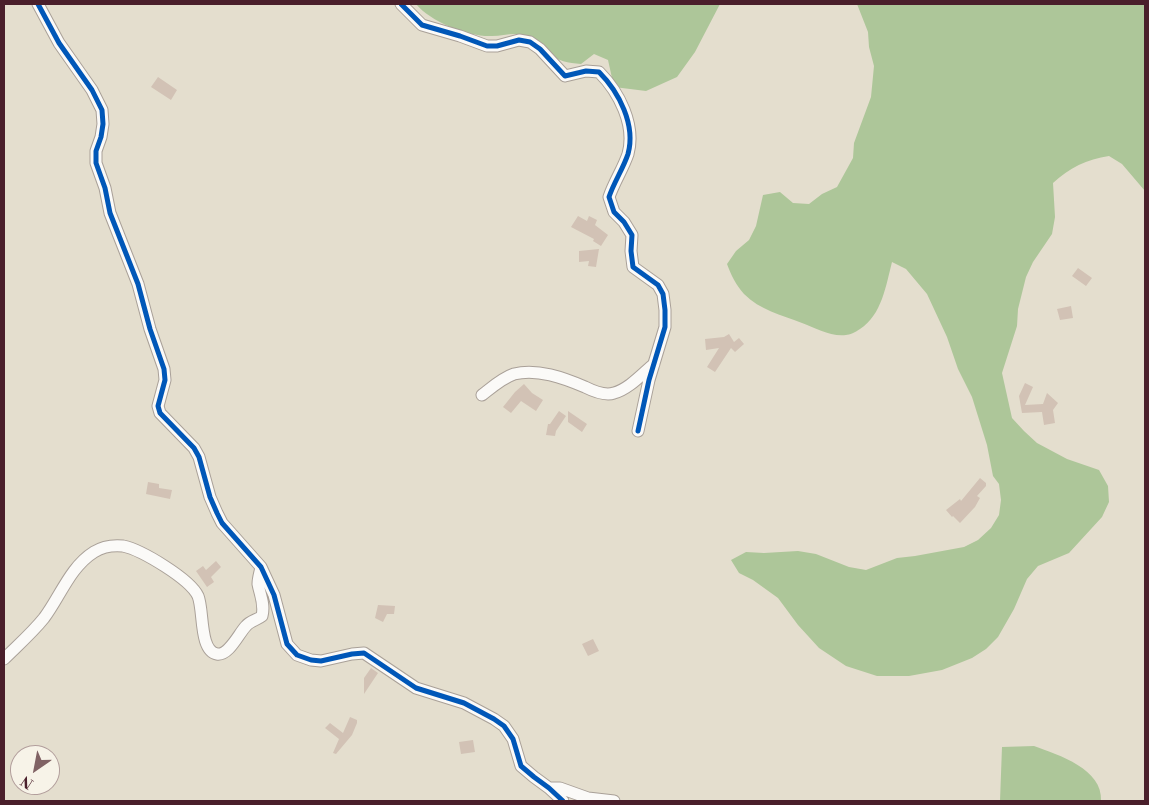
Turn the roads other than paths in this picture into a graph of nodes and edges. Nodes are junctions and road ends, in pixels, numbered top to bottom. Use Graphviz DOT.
graph roads {
  1 [pos="38,4"];
  2 [pos="401,4"];
  3 [pos="654,364"];
  4 [pos="482,395"];
  5 [pos="638,431"];
  6 [pos="261,567"];
  7 [pos="4,659"];
  8 [pos="549,788"];
  9 [pos="563,801"];
  10 [pos="614,801"];
  1 -- 6 [label="street"];
  2 -- 3 [label="street"];
  3 -- 4 [label="street"];
  3 -- 5 [label="street"];
  6 -- 7 [label="street"];
  6 -- 8 [label="street"];
  8 -- 9 [label="street"];
  8 -- 10 [label="street"];
}
